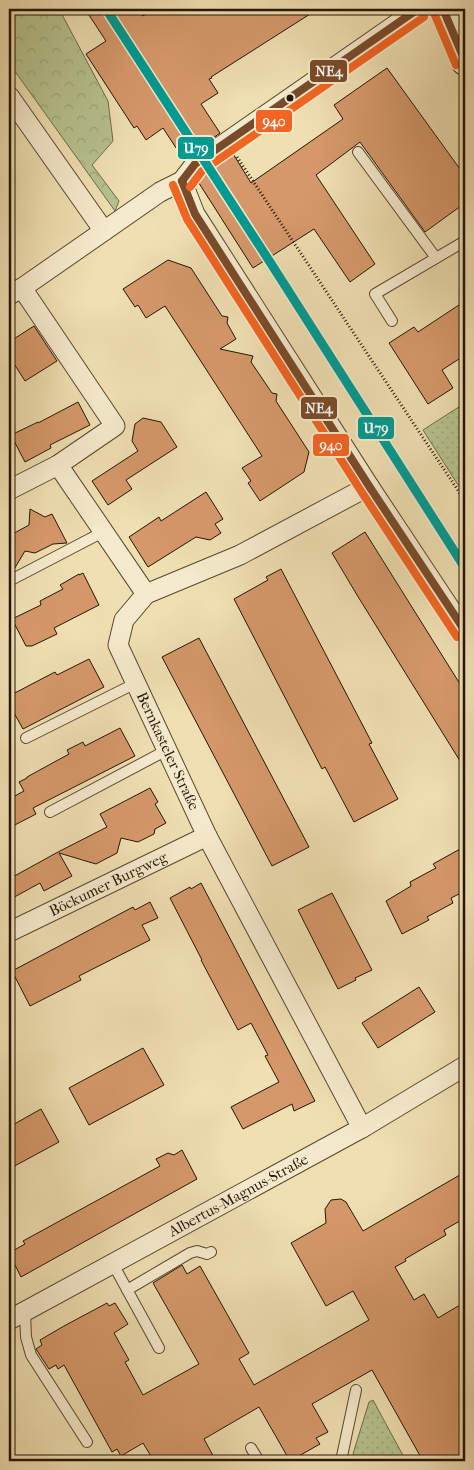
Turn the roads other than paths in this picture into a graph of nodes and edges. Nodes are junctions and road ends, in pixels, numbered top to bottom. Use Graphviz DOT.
graph roads {
  1 [pos="418,9"];
  2 [pos="443,9"];
  3 [pos="465,61"];
  4 [pos="9,96"];
  5 [pos="358,152"];
  6 [pos="182,181"];
  7 [pos="104,231"];
  8 [pos="465,241"];
  9 [pos="436,258"];
  10 [pos="15,292"];
  11 [pos="392,321"];
  12 [pos="58,465"];
  13 [pos="369,486"];
  14 [pos="9,490"];
  15 [pos="103,532"];
  16 [pos="9,581"];
  17 [pos="146,594"];
  18 [pos="465,630"];
  19 [pos="136,683"];
  20 [pos="26,738"];
  21 [pos="168,750"];
  22 [pos="50,812"];
  23 [pos="207,836"];
  24 [pos="9,932"];
  25 [pos="465,1066"];
  26 [pos="362,1128"];
  27 [pos="211,1252"];
  28 [pos="113,1264"];
  29 [pos="127,1290"];
  30 [pos="17,1316"];
  31 [pos="159,1348"];
  32 [pos="356,1390"];
  33 [pos="87,1442"];
  34 [pos="251,1448"];
  35 [pos="259,1461"];
  36 [pos="342,1461"];
  1 -- 6 [label="street"];
  2 -- 3 [label="main road"];
  4 -- 7 [label="street"];
  5 -- 9 [label="lane"];
  6 -- 7 [label="street"];
  6 -- 13 [label="street"];
  7 -- 10 [label="street"];
  8 -- 9 [label="lane"];
  9 -- 11 [label="lane"];
  10 -- 12 [label="street"];
  12 -- 14 [label="street"];
  12 -- 15 [label="street"];
  13 -- 17 [label="street, Bernkasteler Straße"];
  13 -- 18 [label="street"];
  15 -- 16 [label="lane"];
  15 -- 17 [label="street"];
  17 -- 19 [label="street, Bernkasteler Straße"];
  19 -- 20 [label="lane"];
  19 -- 21 [label="street, Bernkasteler Straße"];
  21 -- 22 [label="lane"];
  21 -- 23 [label="street, Bernkasteler Straße"];
  23 -- 24 [label="street, Böckumer Burgweg"];
  23 -- 26 [label="street, Bernkasteler Straße"];
  25 -- 26 [label="street, Albertus-Magnus-Straße"];
  26 -- 28 [label="street, Albertus-Magnus-Straße"];
  27 -- 29 [label="lane"];
  28 -- 29 [label="lane"];
  28 -- 30 [label="street, Albertus-Magnus-Straße"];
  29 -- 31 [label="lane"];
  30 -- 33 [label="lane"];
  32 -- 36 [label="lane"];
  34 -- 35 [label="lane"];
}
